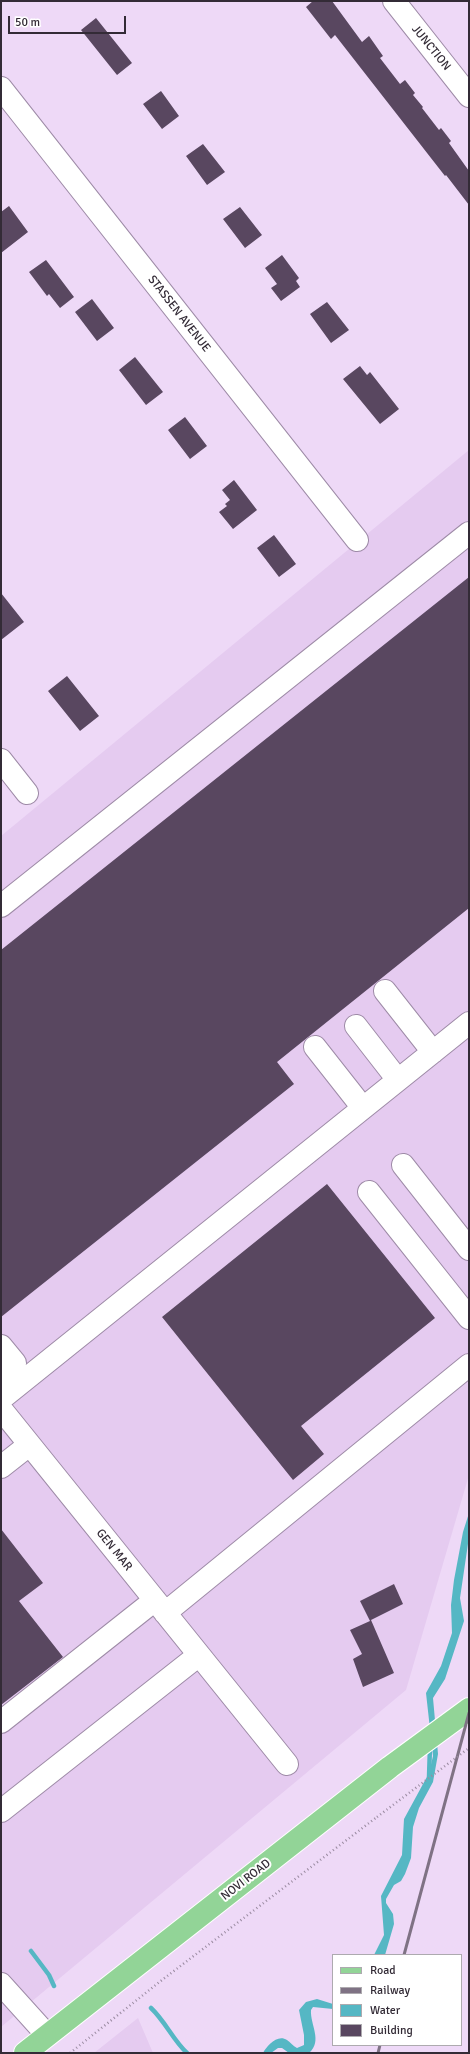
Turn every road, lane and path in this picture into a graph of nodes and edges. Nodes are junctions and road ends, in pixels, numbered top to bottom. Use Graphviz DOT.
graph roads {
  1 [pos="394,1"];
  2 [pos="1,88"];
  3 [pos="469,96"];
  4 [pos="469,533"];
  5 [pos="357,540"];
  6 [pos="1,760"];
  7 [pos="27,793"];
  8 [pos="1,906"];
  9 [pos="385,991"];
  10 [pos="469,1024"];
  11 [pos="356,1026"];
  12 [pos="315,1047"];
  13 [pos="433,1052"];
  14 [pos="398,1080"];
  15 [pos="363,1108"];
  16 [pos="403,1165"];
  17 [pos="369,1192"];
  18 [pos="469,1250"];
  19 [pos="469,1318"];
  20 [pos="1,1346"];
  21 [pos="469,1365"];
  22 [pos="1,1374"];
  23 [pos="3,1408"];
  24 [pos="29,1444"];
  25 [pos="1,1467"];
  26 [pos="160,1606"];
  27 [pos="199,1655"];
  28 [pos="469,1709"];
  29 [pos="1,1722"];
  30 [pos="469,1748"];
  31 [pos="288,1764"];
  32 [pos="1,1811"];
  33 [pos="1,1984"];
  34 [pos="47,2035"];
  35 [pos="25,2053"];
  36 [pos="70,2053"];
  1 -- 3 [label="street, JUNCTION"];
  2 -- 5 [label="street, STASSEN AVENUE"];
  4 -- 8 [label="street"];
  6 -- 7 [label="street"];
  9 -- 13 [label="street"];
  10 -- 13 [label="street"];
  11 -- 14 [label="street"];
  12 -- 15 [label="street"];
  13 -- 14 [label="street"];
  14 -- 15 [label="street"];
  15 -- 23 [label="street"];
  16 -- 18 [label="street"];
  17 -- 19 [label="street"];
  20 -- 22 [label="street"];
  21 -- 26 [label="street"];
  23 -- 24 [label="street, GEN MAR"];
  24 -- 25 [label="street"];
  24 -- 26 [label="street, GEN MAR"];
  26 -- 27 [label="street, GEN MAR"];
  26 -- 29 [label="street"];
  27 -- 31 [label="street, GEN MAR"];
  27 -- 32 [label="street"];
  28 -- 34 [label="main road, NOVI ROAD"];
  30 -- 36 [label="path, bridge"];
  33 -- 34 [label="street"];
  34 -- 35 [label="main road, NOVI ROAD"];
}
